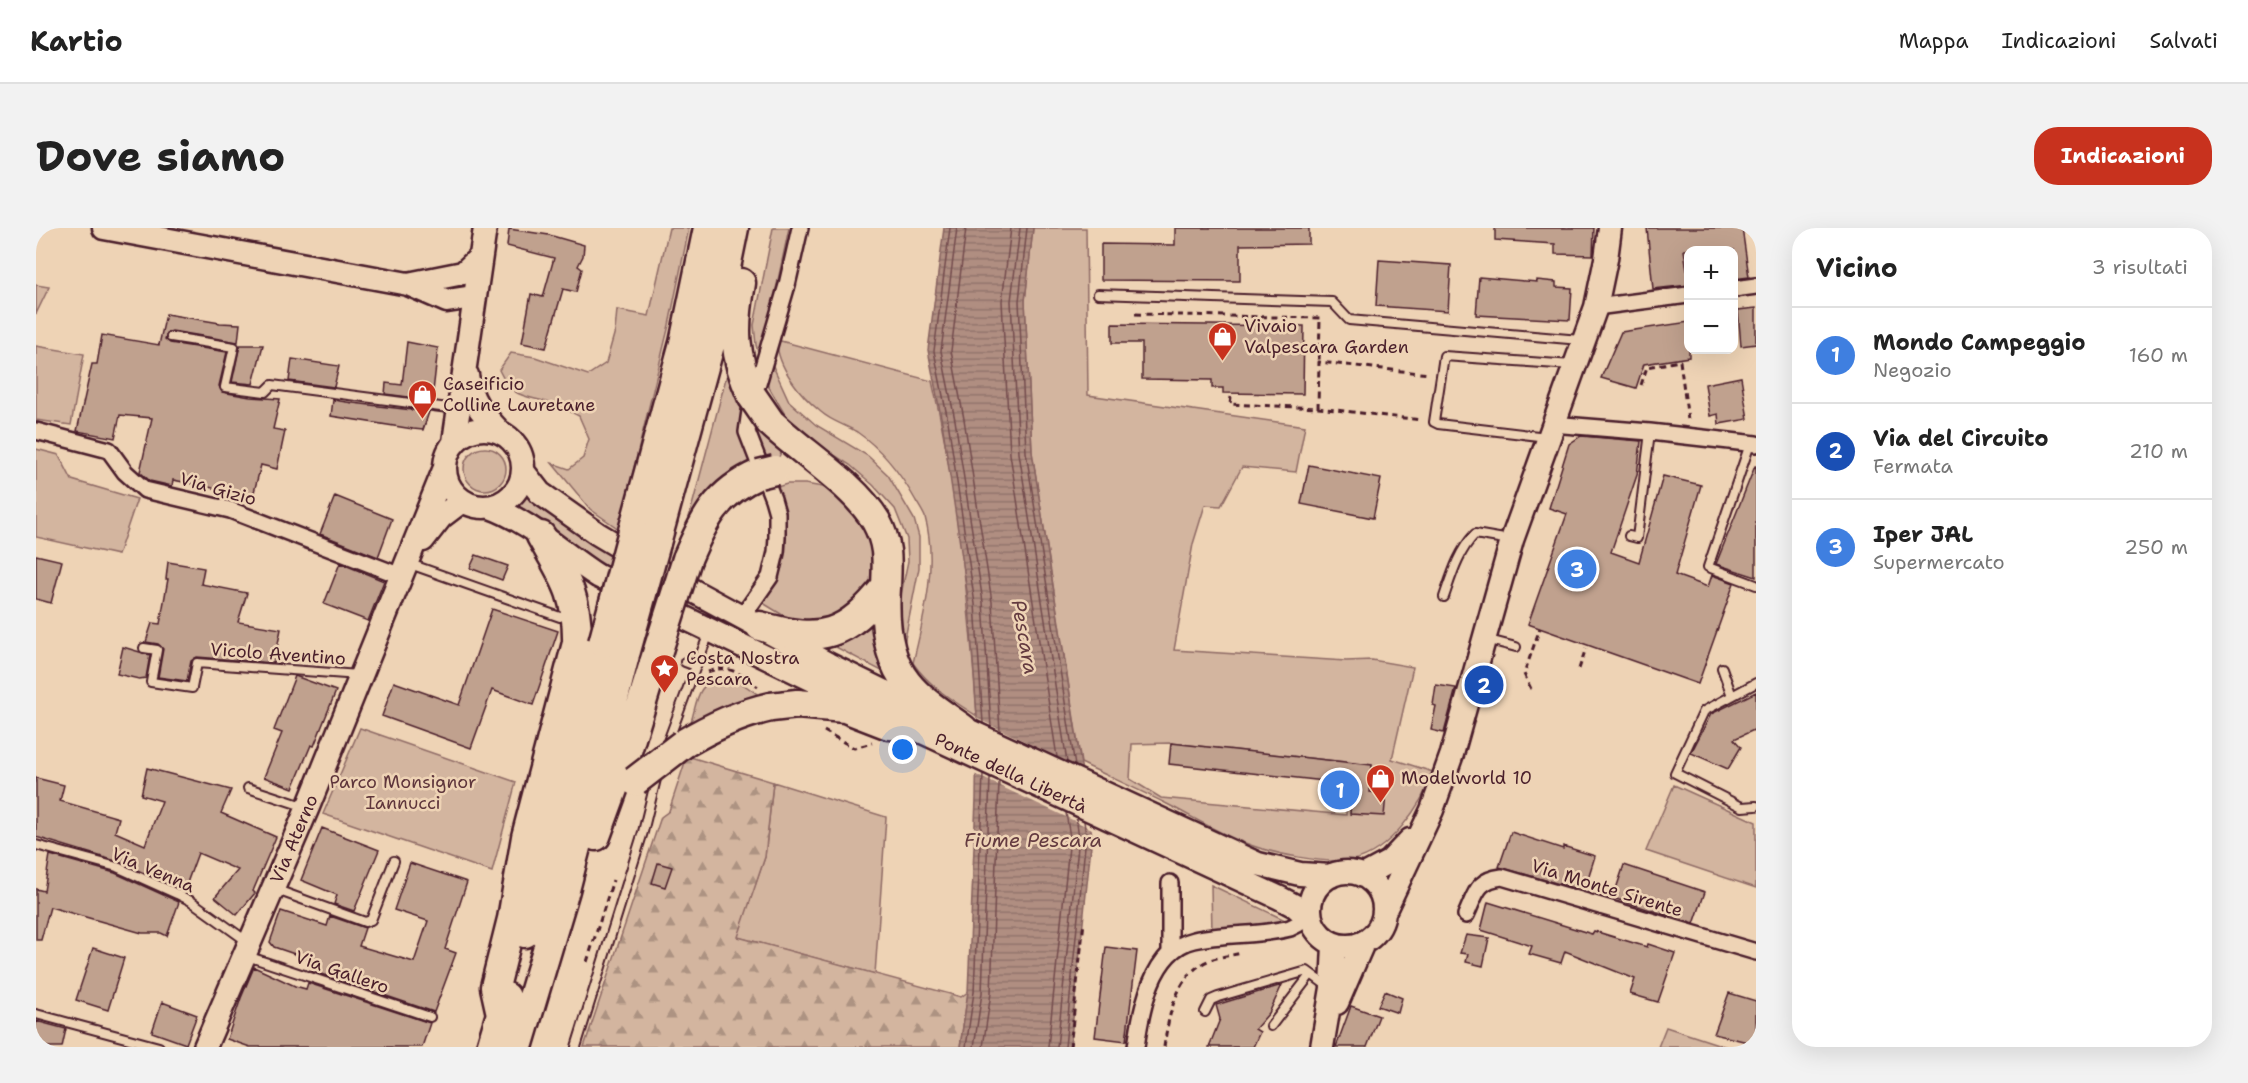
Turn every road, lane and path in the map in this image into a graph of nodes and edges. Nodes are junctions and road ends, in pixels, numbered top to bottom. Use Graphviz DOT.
graph roads {
  1 [pos="104,228"];
  2 [pos="485,228"];
  3 [pos="725,228"];
  4 [pos="800,228"];
  5 [pos="1610,228"];
  6 [pos="480,257"];
  7 [pos="1756,286"];
  8 [pos="422,287"];
  9 [pos="1738,288"];
  10 [pos="1098,294"];
  11 [pos="1684,296"];
  12 [pos="473,297"];
  13 [pos="1596,307"];
  14 [pos="1135,314"];
  15 [pos="468,335"];
  16 [pos="171,337"];
  17 [pos="1585,341"];
  18 [pos="1319,362"];
  19 [pos="465,364"];
  20 [pos="1576,365"];
  21 [pos="1442,374"];
  22 [pos="1641,385"];
  23 [pos="1231,397"];
  24 [pos="1318,408"];
  25 [pos="458,409"];
  26 [pos="1434,422"];
  27 [pos="1551,430"];
  28 [pos="36,431"];
  29 [pos="499,431"];
  30 [pos="1650,432"];
  31 [pos="1690,436"];
  32 [pos="454,442"];
  33 [pos="1753,444"];
  34 [pos="444,470"];
  35 [pos="523,471"];
  36 [pos="832,475"];
  37 [pos="462,501"];
  38 [pos="490,507"];
  39 [pos="541,536"];
  40 [pos="1629,536"];
  41 [pos="1512,540"];
  42 [pos="403,569"];
  43 [pos="1756,585"];
  44 [pos="886,586"];
  45 [pos="1444,597"];
  46 [pos="751,621"];
  47 [pos="1540,628"];
  48 [pos="590,630"];
  49 [pos="710,631"];
  50 [pos="1484,639"];
  51 [pos="1516,647"];
  52 [pos="144,648"];
  53 [pos="1586,648"];
  54 [pos="685,662"];
  55 [pos="696,666"];
  56 [pos="1722,668"];
  57 [pos="712,669"];
  58 [pos="1579,669"];
  59 [pos="361,676"];
  60 [pos="1756,683"];
  61 [pos="1531,689"];
  62 [pos="1732,696"];
  63 [pos="776,700"];
  64 [pos="877,714"];
  65 [pos="909,726"];
  66 [pos="818,727"];
  67 [pos="963,729"];
  68 [pos="248,788"];
  69 [pos="1756,806"];
  70 [pos="308,807"];
  71 [pos="1432,810"];
  72 [pos="599,825"];
  73 [pos="36,845"];
  74 [pos="1218,858"];
  75 [pos="394,861"];
  76 [pos="1331,876"];
  77 [pos="1363,876"];
  78 [pos="1170,883"];
  79 [pos="272,889"];
  80 [pos="1384,912"];
  81 [pos="1309,914"];
  82 [pos="1466,915"];
  83 [pos="1084,922"];
  84 [pos="1363,943"];
  85 [pos="1334,945"];
  86 [pos="246,948"];
  87 [pos="1249,951"];
  88 [pos="1170,952"];
  89 [pos="1756,952"];
  90 [pos="1311,974"];
  91 [pos="1326,985"];
  92 [pos="534,994"];
  93 [pos="1205,1012"];
  94 [pos="36,1014"];
  95 [pos="430,1017"];
  96 [pos="1271,1026"];
  97 [pos="1324,1038"];
  98 [pos="159,1047"];
  99 [pos="205,1047"];
  100 [pos="491,1047"];
  101 [pos="518,1047"];
  102 [pos="576,1047"];
  103 [pos="1070,1047"];
  104 [pos="1136,1047"];
  105 [pos="1164,1047"];
  1 -- 8 [label="main road"];
  2 -- 6 [label="main road"];
  3 -- 36 [label="highway, bridge"];
  3 -- 48 [label="highway, bridge"];
  4 -- 46 [label="street"];
  5 -- 13 [label="main road"];
  6 -- 8 [label="main road"];
  6 -- 12 [label="main road"];
  7 -- 9 [label="street"];
  8 -- 12 [label="main road"];
  8 -- 15 [label="main road"];
  10 -- 17 [label="lane"];
  11 -- 13 [label="street"];
  12 -- 15 [label="main road"];
  13 -- 17 [label="main road"];
  14 -- 18 [label="path"];
  15 -- 19 [label="main road"];
  16 -- 25 [label="lane"];
  17 -- 20 [label="main road"];
  18 -- 21 [label="path"];
  18 -- 24 [label="path"];
  19 -- 25 [label="main road"];
  19 -- 29 [label="main road"];
  20 -- 21 [label="lane"];
  20 -- 27 [label="main road"];
  21 -- 26 [label="lane"];
  22 -- 31 [label="path"];
  23 -- 24 [label="path"];
  24 -- 26 [label="path"];
  25 -- 32 [label="main road"];
  26 -- 27 [label="lane"];
  27 -- 30 [label="street"];
  27 -- 41 [label="main road"];
  28 -- 42 [label="street, Via Gizio"];
  29 -- 32 [label="main road"];
  29 -- 35 [label="main road"];
  30 -- 31 [label="street"];
  30 -- 40 [label="lane"];
  31 -- 33 [label="street"];
  32 -- 34 [label="main road"];
  33 -- 43 [label="lane"];
  34 -- 37 [label="main road"];
  34 -- 42 [label="main road, Via Aterno"];
  35 -- 38 [label="main road"];
  35 -- 46 [label="main road, Ponte della Libertà"];
  36 -- 44 [label="highway"];
  36 -- 72 [label="highway, bridge"];
  37 -- 38 [label="main road"];
  37 -- 42 [label="main road, Via Aterno"];
  38 -- 39 [label="main road, Ponte della Libertà"];
  39 -- 48 [label="highway"];
  39 -- 49 [label="main road, Ponte della Libertà"];
  41 -- 45 [label="lane"];
  41 -- 50 [label="main road"];
  42 -- 48 [label="lane"];
  42 -- 59 [label="main road, Via Aterno"];
  44 -- 46 [label="highway"];
  44 -- 67 [label="highway"];
  46 -- 64 [label="main road, Ponte della Libertà"];
  47 -- 61 [label="path"];
  48 -- 92 [label="highway"];
  48 -- 100 [label="highway"];
  49 -- 55 [label="lane"];
  49 -- 64 [label="main road, Ponte della Libertà"];
  50 -- 51 [label="lane"];
  50 -- 71 [label="main road"];
  52 -- 59 [label="lane, Vicolo Aventino"];
  53 -- 58 [label="path"];
  54 -- 55 [label="lane"];
  55 -- 102 [label="lane"];
  56 -- 62 [label="lane"];
  57 -- 63 [label="path"];
  59 -- 70 [label="main road, Via Aterno"];
  60 -- 62 [label="lane"];
  62 -- 69 [label="lane"];
  63 -- 64 [label="highway"];
  63 -- 72 [label="highway, bridge"];
  64 -- 65 [label="highway"];
  64 -- 66 [label="path"];
  64 -- 67 [label="main road, Ponte della Libertà"];
  65 -- 74 [label="main road, Ponte della Libertà"];
  67 -- 74 [label="main road, Ponte della Libertà"];
  68 -- 70 [label="lane"];
  70 -- 79 [label="main road, Via Aterno"];
  71 -- 77 [label="main road"];
  71 -- 80 [label="main road"];
  72 -- 92 [label="highway"];
  73 -- 86 [label="lane, Via Venna"];
  74 -- 76 [label="main road, Ponte della Libertà"];
  74 -- 81 [label="main road, Ponte della Libertà"];
  75 -- 79 [label="lane"];
  76 -- 77 [label="main road"];
  76 -- 81 [label="main road"];
  77 -- 80 [label="main road"];
  78 -- 88 [label="street"];
  79 -- 86 [label="main road, Via Aterno"];
  80 -- 84 [label="main road"];
  81 -- 85 [label="main road"];
  81 -- 88 [label="street"];
  82 -- 89 [label="street, Via Monte Sirente"];
  83 -- 103 [label="path"];
  84 -- 85 [label="main road"];
  84 -- 97 [label="main road"];
  85 -- 97 [label="main road"];
  86 -- 95 [label="lane, Via Gallero"];
  86 -- 99 [label="main road, Via Aterno"];
  87 -- 105 [label="path"];
  88 -- 104 [label="street"];
  90 -- 91 [label="lane"];
  90 -- 93 [label="lane"];
  90 -- 96 [label="lane"];
  92 -- 101 [label="highway"];
  94 -- 98 [label="lane"];
}
